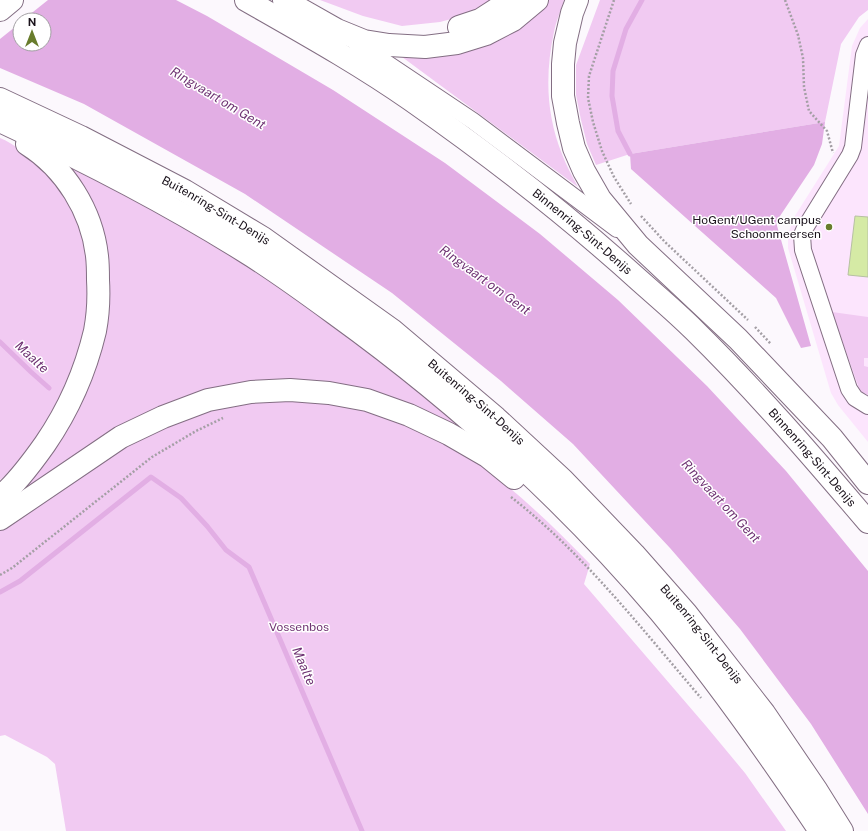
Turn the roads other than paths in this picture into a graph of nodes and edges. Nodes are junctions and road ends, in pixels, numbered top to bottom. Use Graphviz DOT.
graph roads {
  1 [pos="12,0"];
  2 [pos="246,0"];
  3 [pos="284,0"];
  4 [pos="307,0"];
  5 [pos="511,0"];
  6 [pos="537,0"];
  7 [pos="577,0"];
  8 [pos="0,10"];
  9 [pos="337,30"];
  10 [pos="868,45"];
  11 [pos="0,99"];
  12 [pos="0,121"];
  13 [pos="0,126"];
  14 [pos="638,245"];
  15 [pos="868,406"];
  16 [pos="868,483"];
  17 [pos="0,497"];
  18 [pos="0,519"];
  19 [pos="868,522"];
  20 [pos="616,563"];
  21 [pos="820,831"];
  22 [pos="842,831"];
  1 -- 8 [label="highway"];
  2 -- 19 [label="highway, Binnenring-Sint-Denijs"];
  3 -- 9 [label="highway"];
  4 -- 5 [label="highway"];
  6 -- 9 [label="highway"];
  7 -- 14 [label="highway"];
  9 -- 14 [label="lane"];
  10 -- 15 [label="lane"];
  11 -- 22 [label="highway, Buitenring-Sint-Denijs"];
  12 -- 20 [label="highway"];
  13 -- 17 [label="highway"];
  14 -- 16 [label="highway"];
  18 -- 20 [label="highway"];
  20 -- 21 [label="highway"];
}
